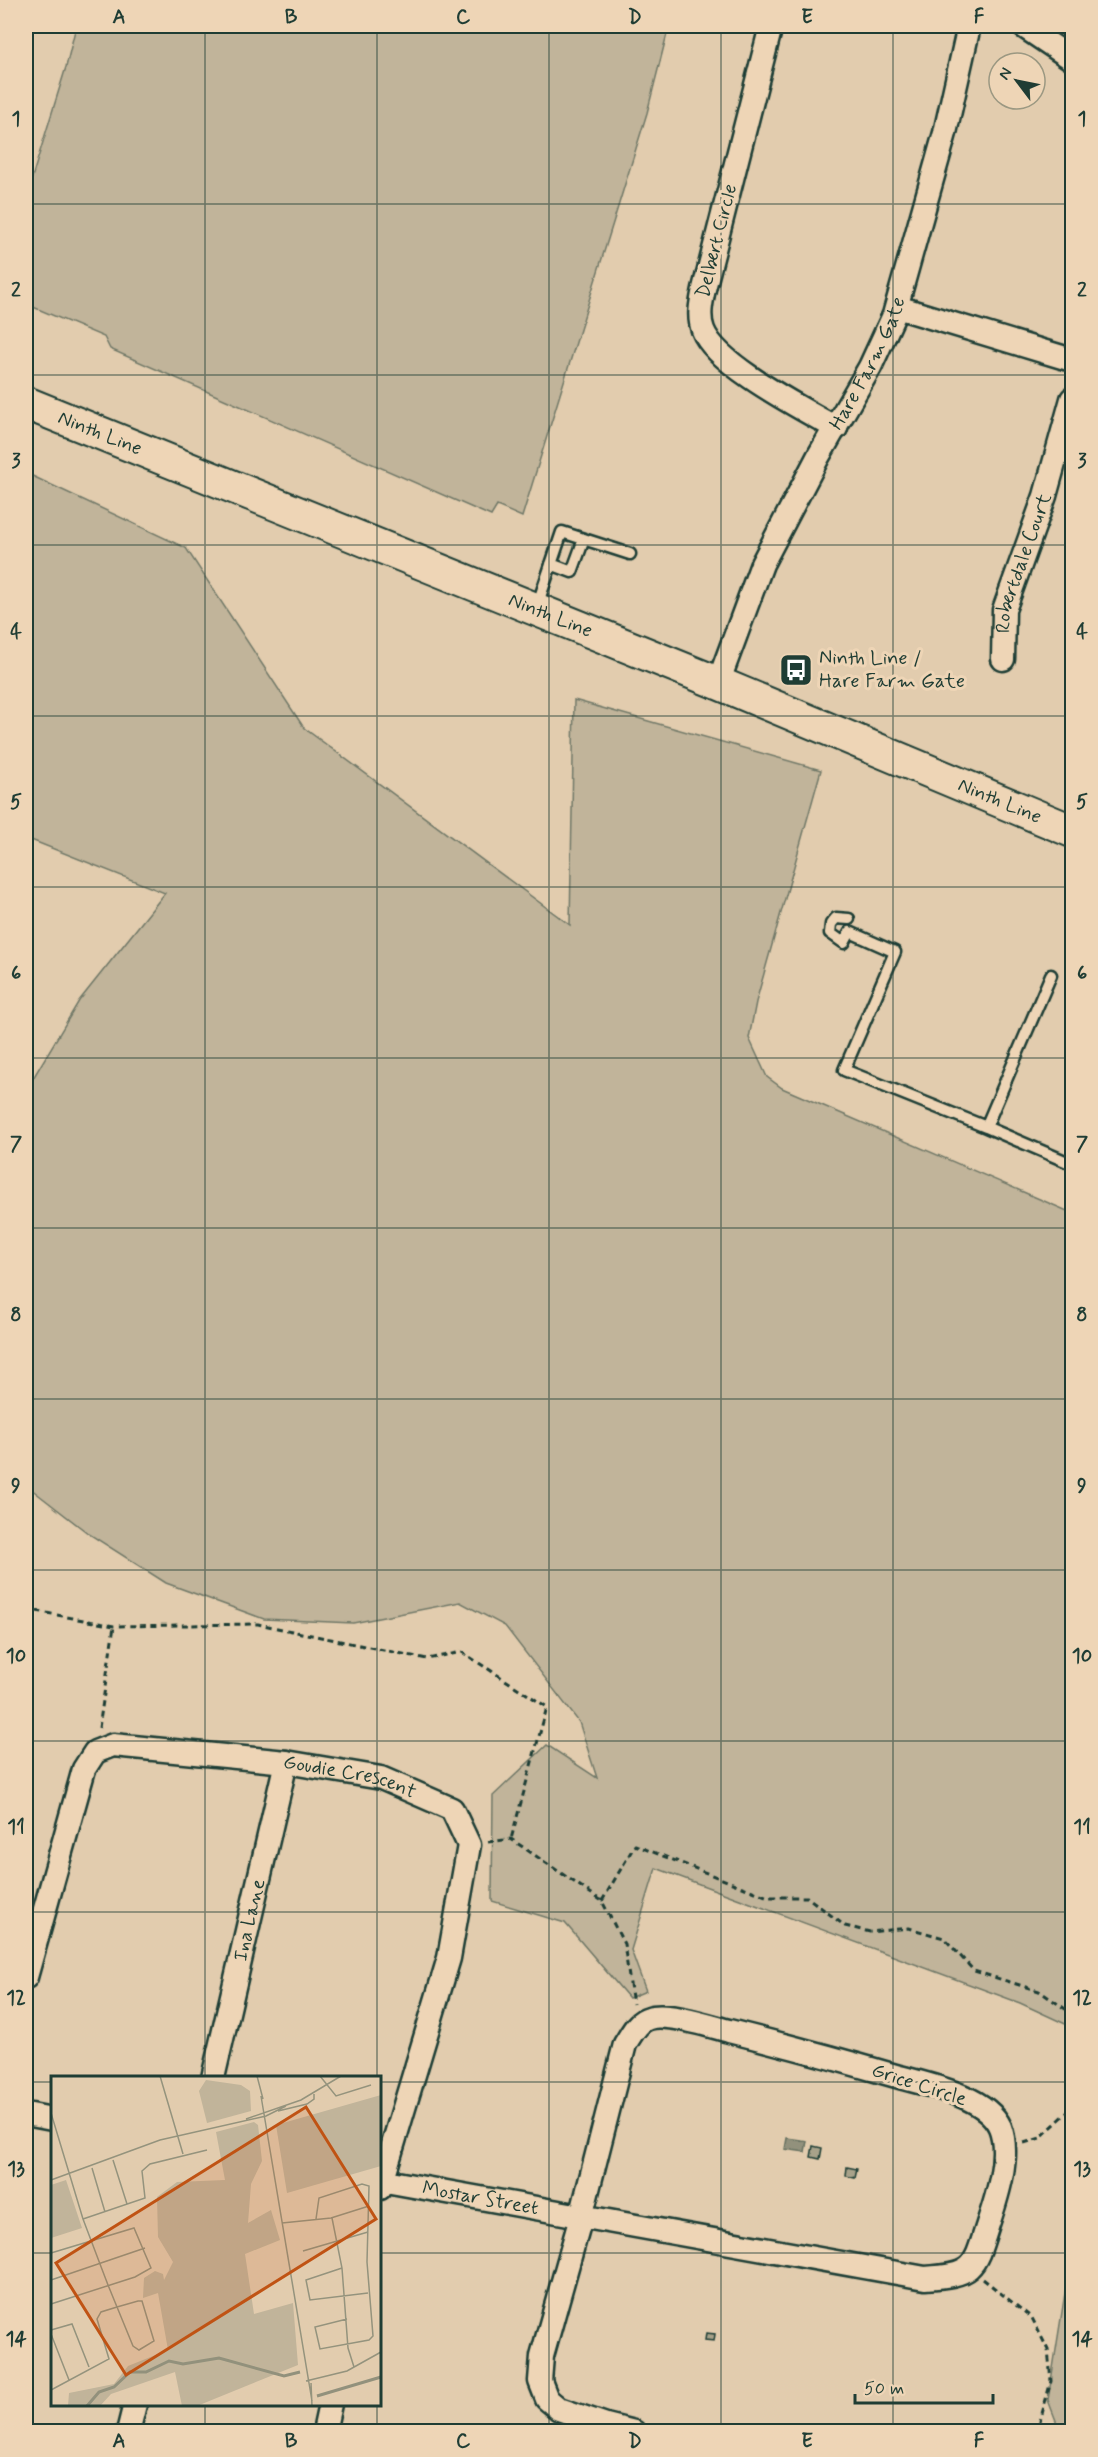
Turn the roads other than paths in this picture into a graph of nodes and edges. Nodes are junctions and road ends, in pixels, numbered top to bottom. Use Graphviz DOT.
graph roads {
  1 [pos="771,26"];
  2 [pos="969,26"];
  3 [pos="1023,26"];
  4 [pos="1072,59"];
  5 [pos="897,307"];
  6 [pos="1072,360"];
  7 [pos="1072,399"];
  8 [pos="26,403"];
  9 [pos="836,428"];
  10 [pos="584,539"];
  11 [pos="630,554"];
  12 [pos="551,564"];
  13 [pos="535,610"];
  14 [pos="1003,659"];
  15 [pos="718,683"];
  16 [pos="1072,831"];
  17 [pos="850,926"];
  18 [pos="1051,975"];
  19 [pos="986,1127"];
  20 [pos="1072,1164"];
  21 [pos="286,1762"];
  22 [pos="26,1977"];
  23 [pos="213,2076"];
  24 [pos="26,2114"];
  25 [pos="51,2119"];
  26 [pos="381,2180"];
  27 [pos="381,2183"];
  28 [pos="581,2217"];
  29 [pos="135,2406"];
  30 [pos="330,2406"];
  31 [pos="129,2432"];
  32 [pos="324,2432"];
  33 [pos="634,2432"];
  1 -- 9 [label="street, Delbert Circle"];
  2 -- 5 [label="street, Hare Farm Gate"];
  3 -- 4 [label="street"];
  5 -- 6 [label="street"];
  5 -- 9 [label="street, Hare Farm Gate"];
  7 -- 14 [label="street, Robertdale Court"];
  8 -- 13 [label="main road, Ninth Line"];
  9 -- 15 [label="street, Hare Farm Gate"];
  10 -- 11 [label="lane"];
  10 -- 12 [label="lane"];
  10 -- 12 [label="lane"];
  12 -- 13 [label="lane"];
  13 -- 15 [label="main road, Ninth Line"];
  15 -- 16 [label="main road, Ninth Line"];
  17 -- 19 [label="lane"];
  18 -- 19 [label="lane"];
  19 -- 20 [label="lane"];
  21 -- 22 [label="street, Goudie Crescent"];
  21 -- 23 [label="street, Ina Lane"];
  21 -- 26 [label="street, Goudie Crescent"];
  24 -- 25 [label="street"];
  27 -- 28 [label="street, Mostar Street"];
  28 -- 28 [label="street, Grice Circle"];
  28 -- 33 [label="street"];
  29 -- 31 [label="street"];
  30 -- 32 [label="street"];
}
